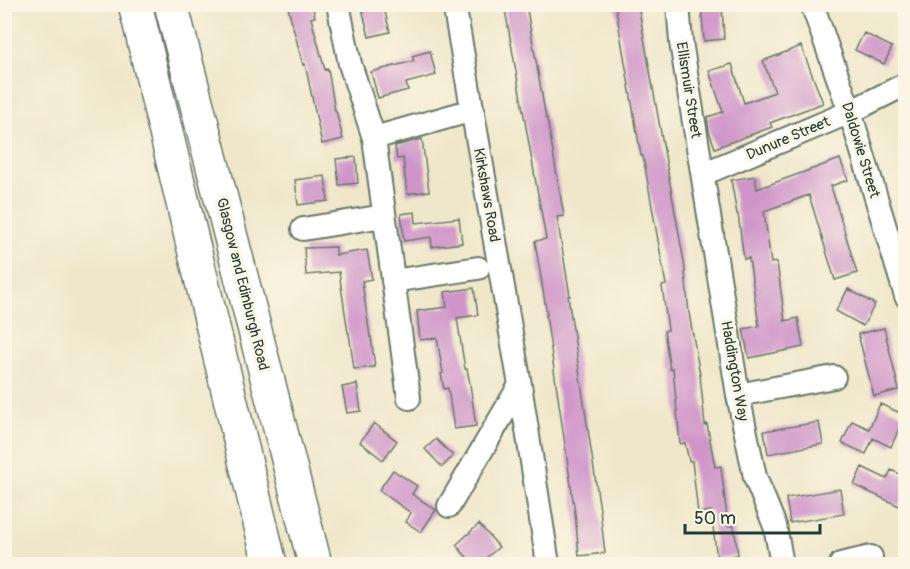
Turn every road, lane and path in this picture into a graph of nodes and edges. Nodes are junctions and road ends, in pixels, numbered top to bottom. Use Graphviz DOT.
graph roads {
  1 [pos="135,4"];
  2 [pos="171,4"];
  3 [pos="338,4"];
  4 [pos="454,4"];
  5 [pos="678,4"];
  6 [pos="812,4"];
  7 [pos="906,84"];
  8 [pos="473,110"];
  9 [pos="850,112"];
  10 [pos="374,138"];
  11 [pos="703,174"];
  12 [pos="384,216"];
  13 [pos="303,229"];
  14 [pos="477,268"];
  15 [pos="393,280"];
  16 [pos="906,296"];
  17 [pos="834,377"];
  18 [pos="520,385"];
  19 [pos="738,395"];
  20 [pos="409,398"];
  21 [pos="449,506"];
  22 [pos="871,557"];
  23 [pos="270,564"];
  24 [pos="315,564"];
  25 [pos="548,564"];
  26 [pos="782,564"];
  27 [pos="842,564"];
  1 -- 23 [label="highway"];
  2 -- 24 [label="highway, Glasgow and Edinburgh Road"];
  3 -- 10 [label="street"];
  4 -- 8 [label="street, Kirkshaws Road"];
  5 -- 11 [label="street, Ellismuir Street"];
  6 -- 9 [label="street, Daldowie Street"];
  7 -- 9 [label="street, Dunure Street"];
  8 -- 10 [label="street"];
  8 -- 18 [label="street, Kirkshaws Road"];
  9 -- 11 [label="street, Dunure Street"];
  9 -- 16 [label="street, Daldowie Street"];
  10 -- 12 [label="street"];
  11 -- 19 [label="street, Haddington Way"];
  12 -- 13 [label="street"];
  12 -- 15 [label="street"];
  14 -- 15 [label="street"];
  15 -- 20 [label="street"];
  17 -- 19 [label="street"];
  18 -- 21 [label="street"];
  18 -- 25 [label="street, Kirkshaws Road"];
  19 -- 26 [label="street, Haddington Way"];
  22 -- 27 [label="street"];
}
